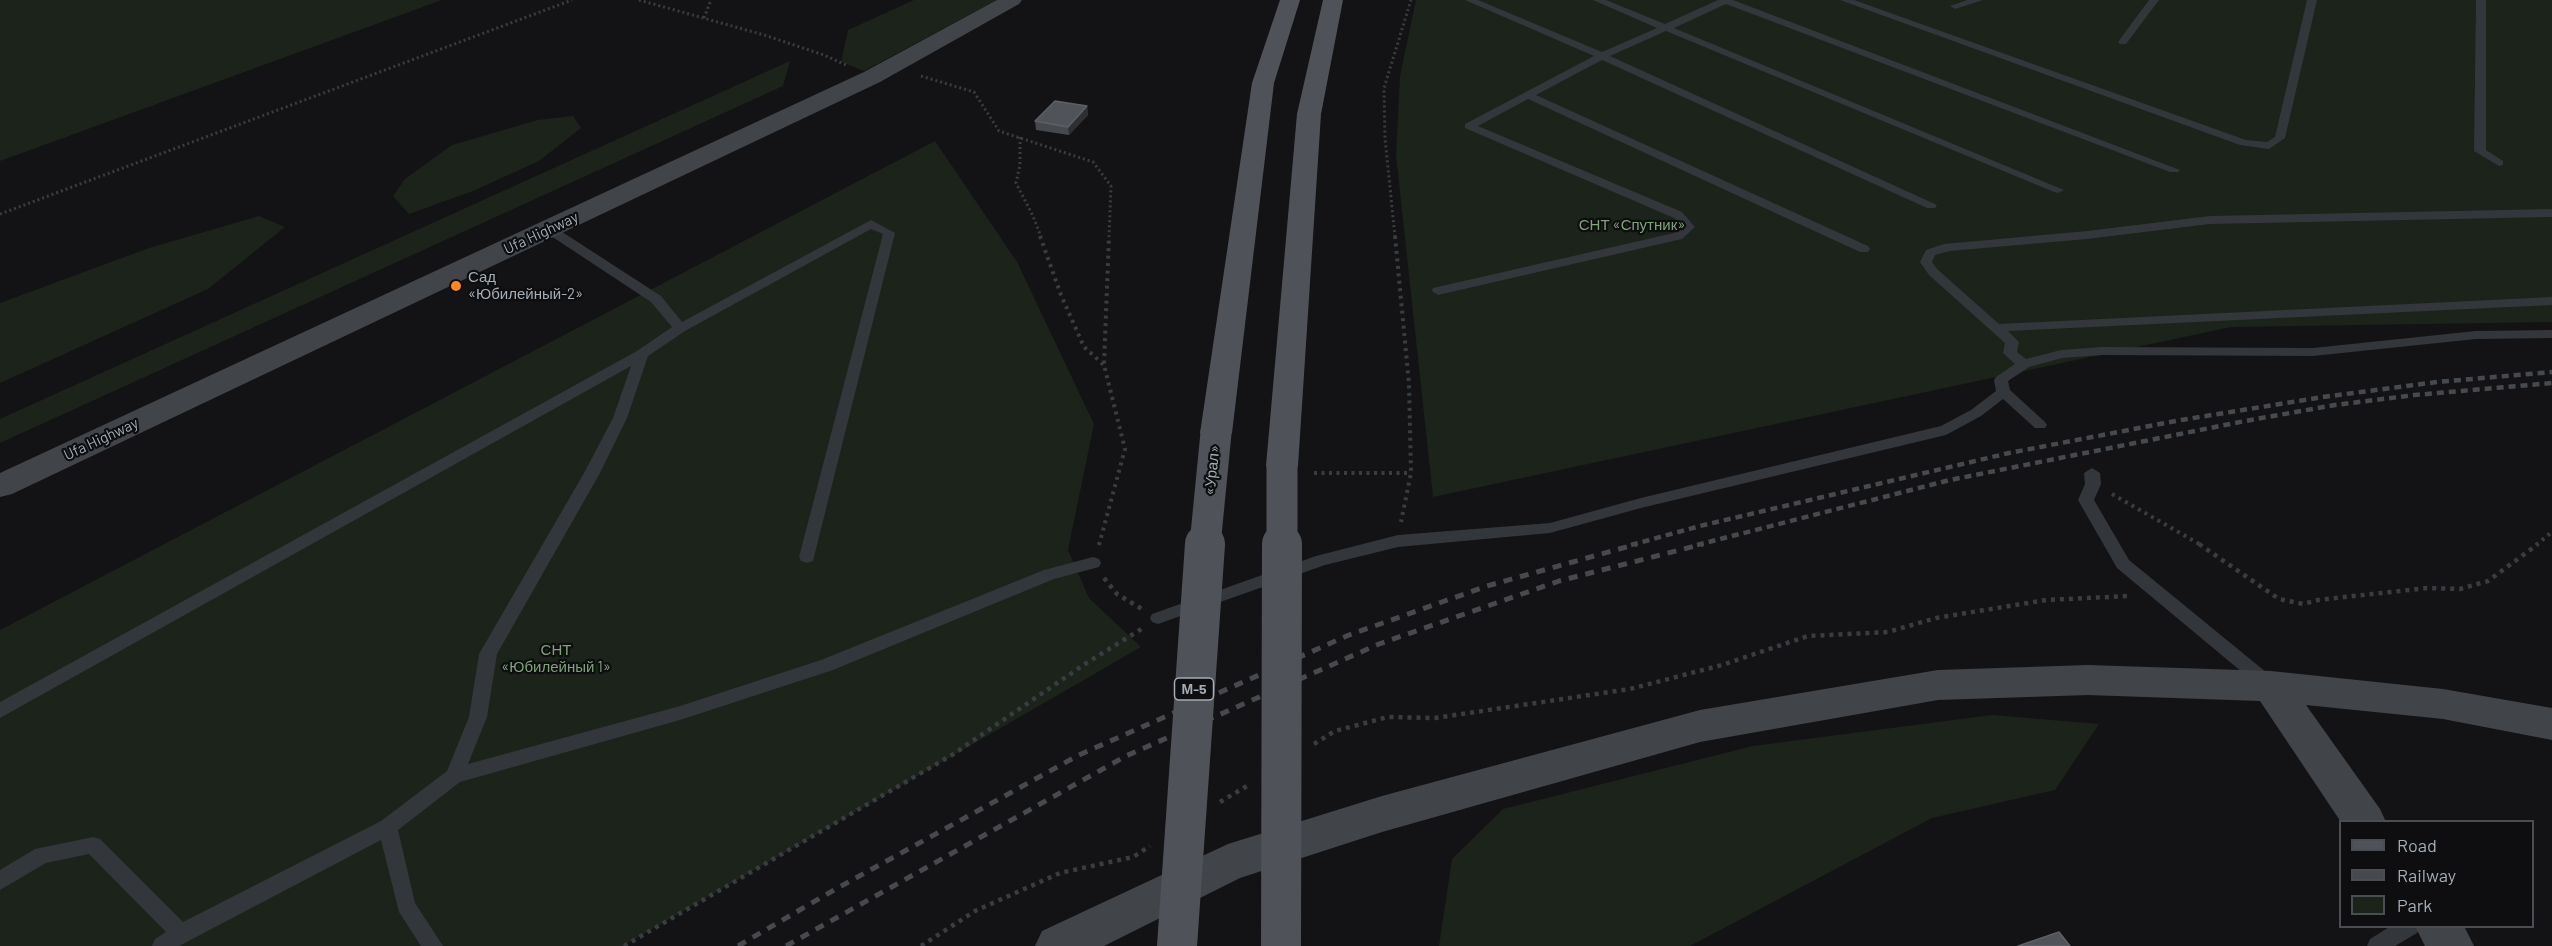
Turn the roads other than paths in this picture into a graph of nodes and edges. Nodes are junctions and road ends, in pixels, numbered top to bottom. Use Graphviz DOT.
graph roads {
  1 [pos="1012,0"];
  2 [pos="1290,0"];
  3 [pos="1334,0"];
  4 [pos="1470,0"];
  5 [pos="1598,0"];
  6 [pos="1725,0"];
  7 [pos="1845,0"];
  8 [pos="1978,0"];
  9 [pos="2154,0"];
  10 [pos="2312,0"];
  11 [pos="2481,0"];
  12 [pos="1955,6"];
  13 [pos="1663,28"];
  14 [pos="2123,42"];
  15 [pos="1602,56"];
  16 [pos="1528,95"];
  17 [pos="2499,163"];
  18 [pos="2174,170"];
  19 [pos="2058,190"];
  20 [pos="1931,205"];
  21 [pos="2552,213"];
  22 [pos="549,229"];
  23 [pos="1864,249"];
  24 [pos="1438,291"];
  25 [pos="2552,301"];
  26 [pos="680,328"];
  27 [pos="1996,328"];
  28 [pos="2552,334"];
  29 [pos="642,354"];
  30 [pos="2024,364"];
  31 [pos="2003,392"];
  32 [pos="2040,425"];
  33 [pos="2093,478"];
  34 [pos="0,486"];
  35 [pos="807,556"];
  36 [pos="1093,563"];
  37 [pos="1158,618"];
  38 [pos="2271,686"];
  39 [pos="0,711"];
  40 [pos="2552,723"];
  41 [pos="454,776"];
  42 [pos="2364,820"];
  43 [pos="388,827"];
  44 [pos="0,880"];
  45 [pos="2408,928"];
  46 [pos="2438,928"];
  47 [pos="182,933"];
  48 [pos="162,946"];
  49 [pos="433,946"];
  50 [pos="1058,946"];
  51 [pos="1177,946"];
  52 [pos="1281,946"];
  53 [pos="2377,946"];
  54 [pos="2451,946"];
  1 -- 22 [label="street, Ufa Highway"];
  2 -- 51 [label="main road, «Урал» / М-5, bridge"];
  3 -- 52 [label="main road, bridge"];
  4 -- 15 [label="lane"];
  5 -- 13 [label="lane"];
  6 -- 13 [label="lane"];
  6 -- 18 [label="lane"];
  7 -- 10 [label="lane"];
  8 -- 12 [label="lane"];
  9 -- 14 [label="lane"];
  11 -- 17 [label="lane"];
  13 -- 15 [label="lane"];
  13 -- 19 [label="lane"];
  15 -- 16 [label="lane"];
  15 -- 20 [label="lane"];
  16 -- 23 [label="lane"];
  16 -- 24 [label="lane"];
  21 -- 27 [label="lane"];
  22 -- 26 [label="lane"];
  22 -- 34 [label="street, Ufa Highway"];
  25 -- 27 [label="lane"];
  26 -- 29 [label="lane"];
  26 -- 35 [label="lane"];
  27 -- 30 [label="lane"];
  28 -- 30 [label="lane"];
  29 -- 39 [label="lane"];
  29 -- 41 [label="lane"];
  30 -- 31 [label="lane"];
  31 -- 32 [label="lane"];
  31 -- 37 [label="lane"];
  33 -- 38 [label="lane"];
  36 -- 41 [label="lane"];
  38 -- 40 [label="street"];
  38 -- 42 [label="street"];
  38 -- 50 [label="street"];
  41 -- 43 [label="lane"];
  43 -- 47 [label="lane"];
  43 -- 49 [label="lane"];
  44 -- 47 [label="lane"];
  45 -- 53 [label="lane"];
  46 -- 54 [label="street"];
  47 -- 48 [label="lane"];
}
